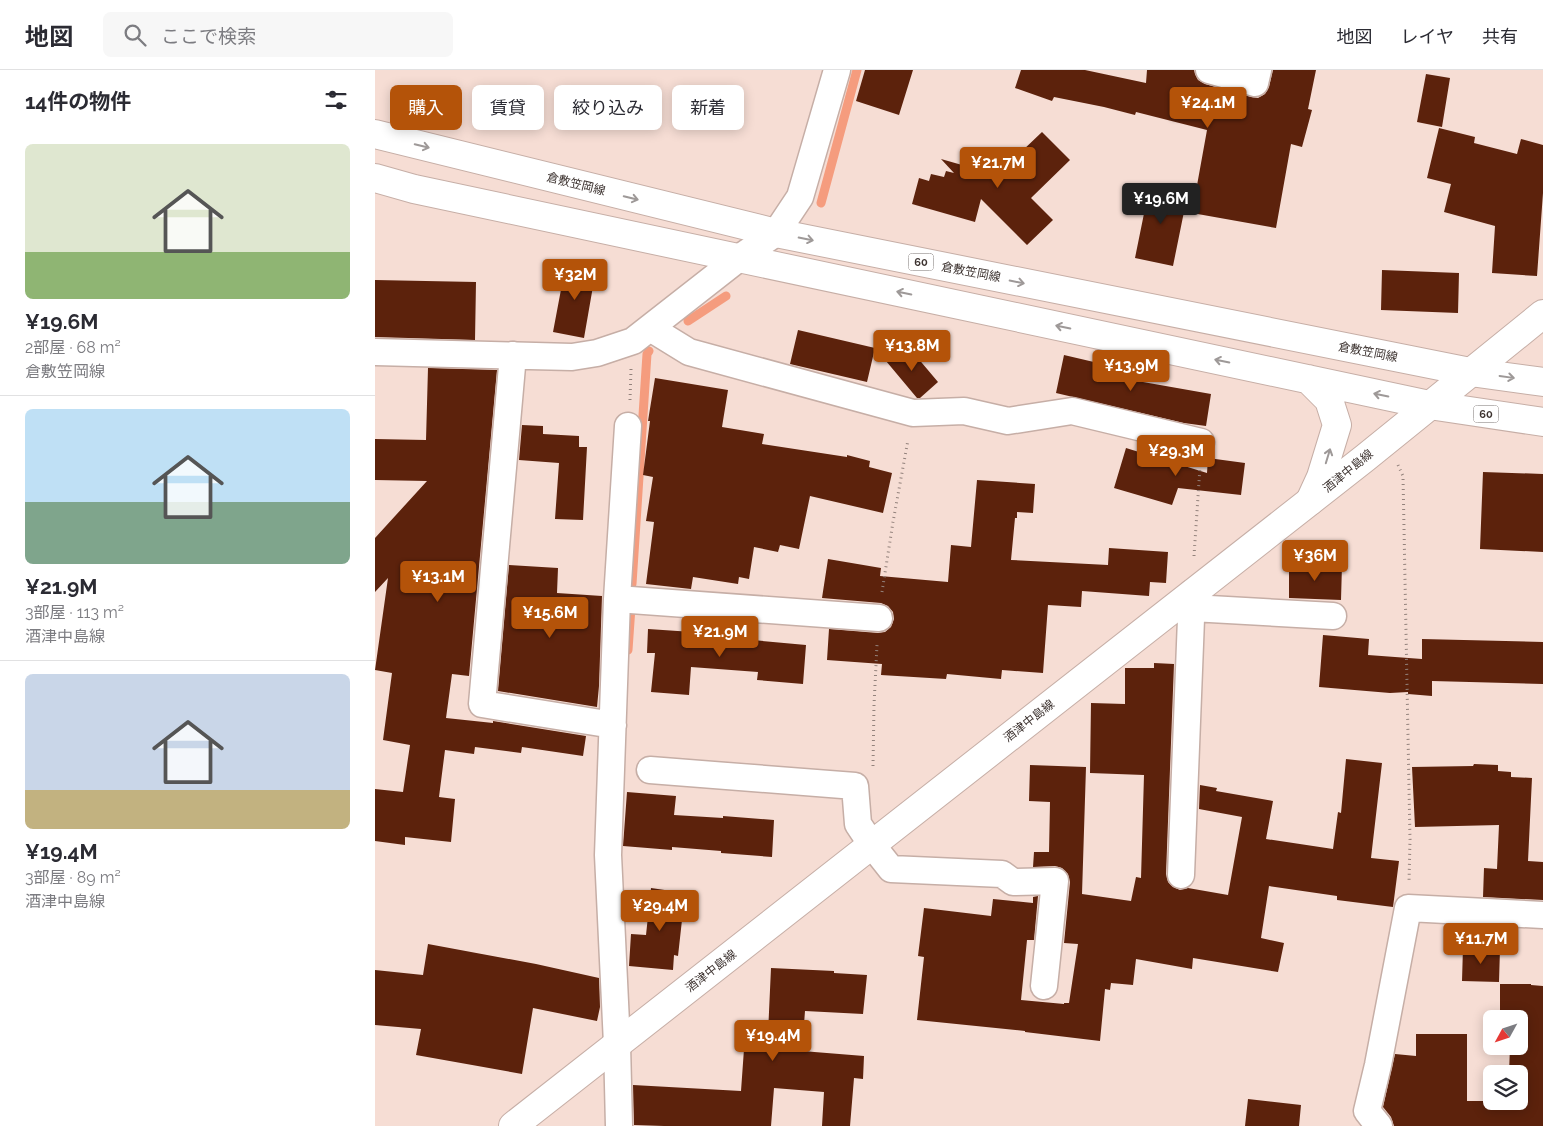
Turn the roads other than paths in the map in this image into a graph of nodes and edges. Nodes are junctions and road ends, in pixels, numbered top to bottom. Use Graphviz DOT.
graph roads {
  1 [pos="837,70"];
  2 [pos="1209,70"];
  3 [pos="1258,70"];
  4 [pos="375,134"];
  5 [pos="375,178"];
  6 [pos="776,233"];
  7 [pos="739,258"];
  8 [pos="1543,314"];
  9 [pos="642,334"];
  10 [pos="375,352"];
  11 [pos="513,355"];
  12 [pos="1470,372"];
  13 [pos="1308,379"];
  14 [pos="1543,382"];
  15 [pos="1429,405"];
  16 [pos="1543,422"];
  17 [pos="628,426"];
  18 [pos="1201,442"];
  19 [pos="1310,501"];
  20 [pos="617,599"];
  21 [pos="1192,601"];
  22 [pos="1333,616"];
  23 [pos="879,618"];
  24 [pos="613,725"];
  25 [pos="650,770"];
  26 [pos="872,845"];
  27 [pos="1181,876"];
  28 [pos="1543,915"];
  29 [pos="1045,986"];
  30 [pos="617,1044"];
  31 [pos="513,1126"];
  32 [pos="619,1126"];
  33 [pos="1379,1126"];
  1 -- 6 [label="street"];
  2 -- 3 [label="street"];
  4 -- 6 [label="main road, 倉敷笠岡線 / 60, one-way"];
  5 -- 7 [label="main road, 60"];
  6 -- 7 [label="street"];
  6 -- 12 [label="main road, 倉敷笠岡線 / 60, one-way"];
  7 -- 9 [label="street"];
  13 -- 7 [label="main road, 60, one-way"];
  8 -- 12 [label="main road, 酒津中島線"];
  9 -- 11 [label="street"];
  9 -- 18 [label="street"];
  10 -- 11 [label="street"];
  11 -- 24 [label="street"];
  12 -- 14 [label="main road, 倉敷笠岡線 / 60, one-way"];
  12 -- 15 [label="main road, 酒津中島線"];
  15 -- 13 [label="main road, 60, one-way"];
  19 -- 13 [label="main road, one-way"];
  15 -- 16 [label="main road, 60"];
  15 -- 19 [label="main road, 酒津中島線"];
  17 -- 20 [label="street"];
  19 -- 21 [label="main road, 酒津中島線"];
  20 -- 23 [label="street"];
  20 -- 24 [label="street"];
  21 -- 22 [label="street"];
  21 -- 26 [label="main road, 酒津中島線"];
  21 -- 27 [label="street"];
  24 -- 30 [label="street"];
  25 -- 26 [label="street"];
  26 -- 29 [label="street"];
  26 -- 30 [label="main road, 酒津中島線"];
  28 -- 33 [label="street"];
  30 -- 31 [label="main road, 酒津中島線"];
  30 -- 32 [label="street"];
}
